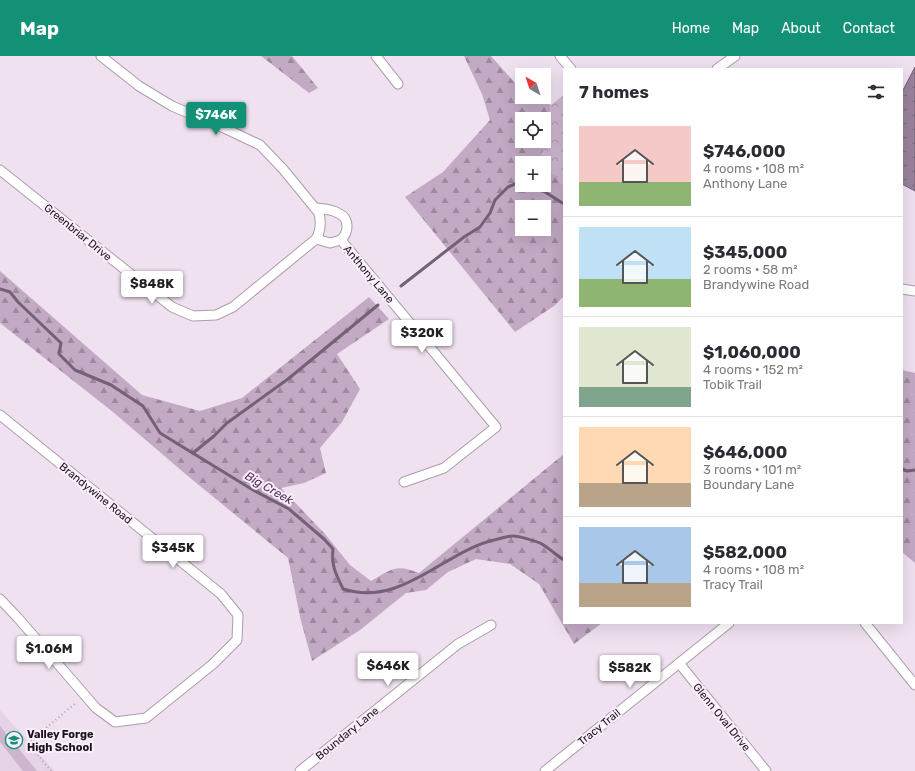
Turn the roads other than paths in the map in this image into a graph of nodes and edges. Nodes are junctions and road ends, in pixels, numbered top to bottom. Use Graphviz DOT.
graph roads {
  1 [pos="101,56"];
  2 [pos="376,56"];
  3 [pos="560,56"];
  4 [pos="735,56"];
  5 [pos="570,68"];
  6 [pos="718,68"];
  7 [pos="398,84"];
  8 [pos="0,170"];
  9 [pos="316,208"];
  10 [pos="316,239"];
  11 [pos="341,240"];
  12 [pos="903,289"];
  13 [pos="915,291"];
  14 [pos="0,415"];
  15 [pos="404,482"];
  16 [pos="0,599"];
  17 [pos="728,624"];
  18 [pos="866,624"];
  19 [pos="491,625"];
  20 [pos="679,663"];
  21 [pos="915,685"];
  22 [pos="554,764"];
  23 [pos="300,771"];
  24 [pos="544,771"];
  25 [pos="560,771"];
  26 [pos="766,771"];
  1 -- 9 [label="street"];
  2 -- 7 [label="street"];
  3 -- 5 [label="street"];
  4 -- 6 [label="street"];
  8 -- 10 [label="street, Greenbriar Drive"];
  9 -- 10 [label="street"];
  9 -- 11 [label="street, Anthony Lane"];
  10 -- 11 [label="street, Anthony Lane"];
  11 -- 15 [label="street, Anthony Lane"];
  12 -- 13 [label="street"];
  14 -- 16 [label="street, Brandywine Road"];
  17 -- 20 [label="street, Tracy Trail"];
  18 -- 21 [label="street"];
  19 -- 23 [label="street, Boundary Lane"];
  20 -- 22 [label="street, Tracy Trail"];
  20 -- 26 [label="street, Glenn Oval Drive"];
  22 -- 24 [label="street, Tracy Trail"];
  22 -- 25 [label="street"];
}
